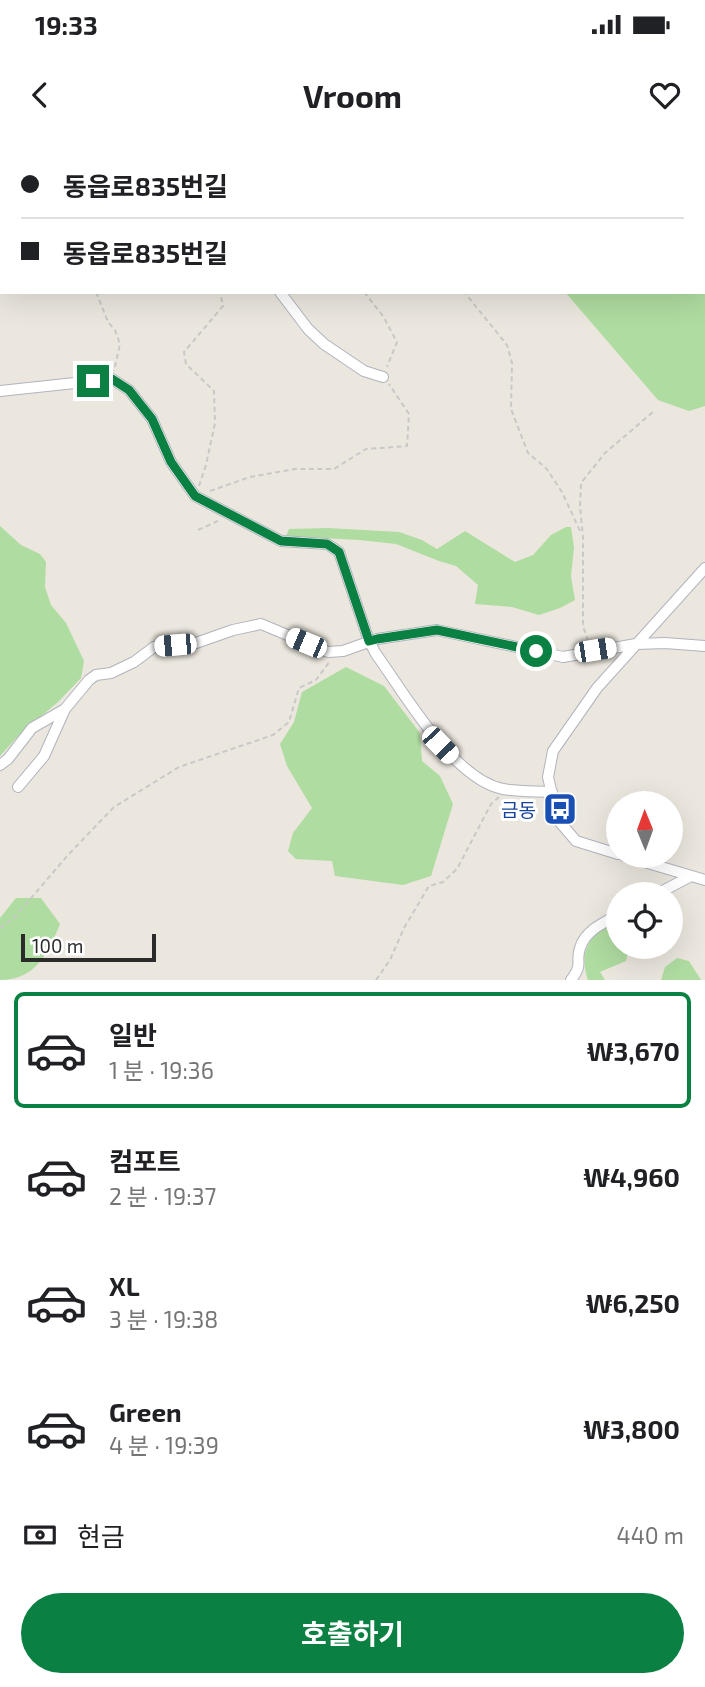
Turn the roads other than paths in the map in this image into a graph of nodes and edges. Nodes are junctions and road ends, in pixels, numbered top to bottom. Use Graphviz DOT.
graph roads {
  1 [pos="281,294"];
  2 [pos="383,377"];
  3 [pos="0,391"];
  4 [pos="705,568"];
  5 [pos="369,641"];
  6 [pos="636,644"];
  7 [pos="705,646"];
  8 [pos="65,709"];
  9 [pos="0,765"];
  10 [pos="18,787"];
  11 [pos="552,792"];
  12 [pos="606,850"];
  13 [pos="664,868"];
  14 [pos="691,876"];
  15 [pos="705,880"];
  16 [pos="680,882"];
  17 [pos="606,922"];
  18 [pos="571,980"];
  1 -- 2 [label="street"];
  3 -- 5 [label="street"];
  4 -- 6 [label="street"];
  5 -- 6 [label="street"];
  5 -- 8 [label="street"];
  5 -- 11 [label="street"];
  6 -- 7 [label="street"];
  6 -- 11 [label="street"];
  8 -- 9 [label="street"];
  8 -- 10 [label="street"];
  11 -- 12 [label="street"];
  13 -- 14 [label="street"];
  14 -- 15 [label="street"];
  14 -- 16 [label="street"];
  17 -- 18 [label="street"];
}
